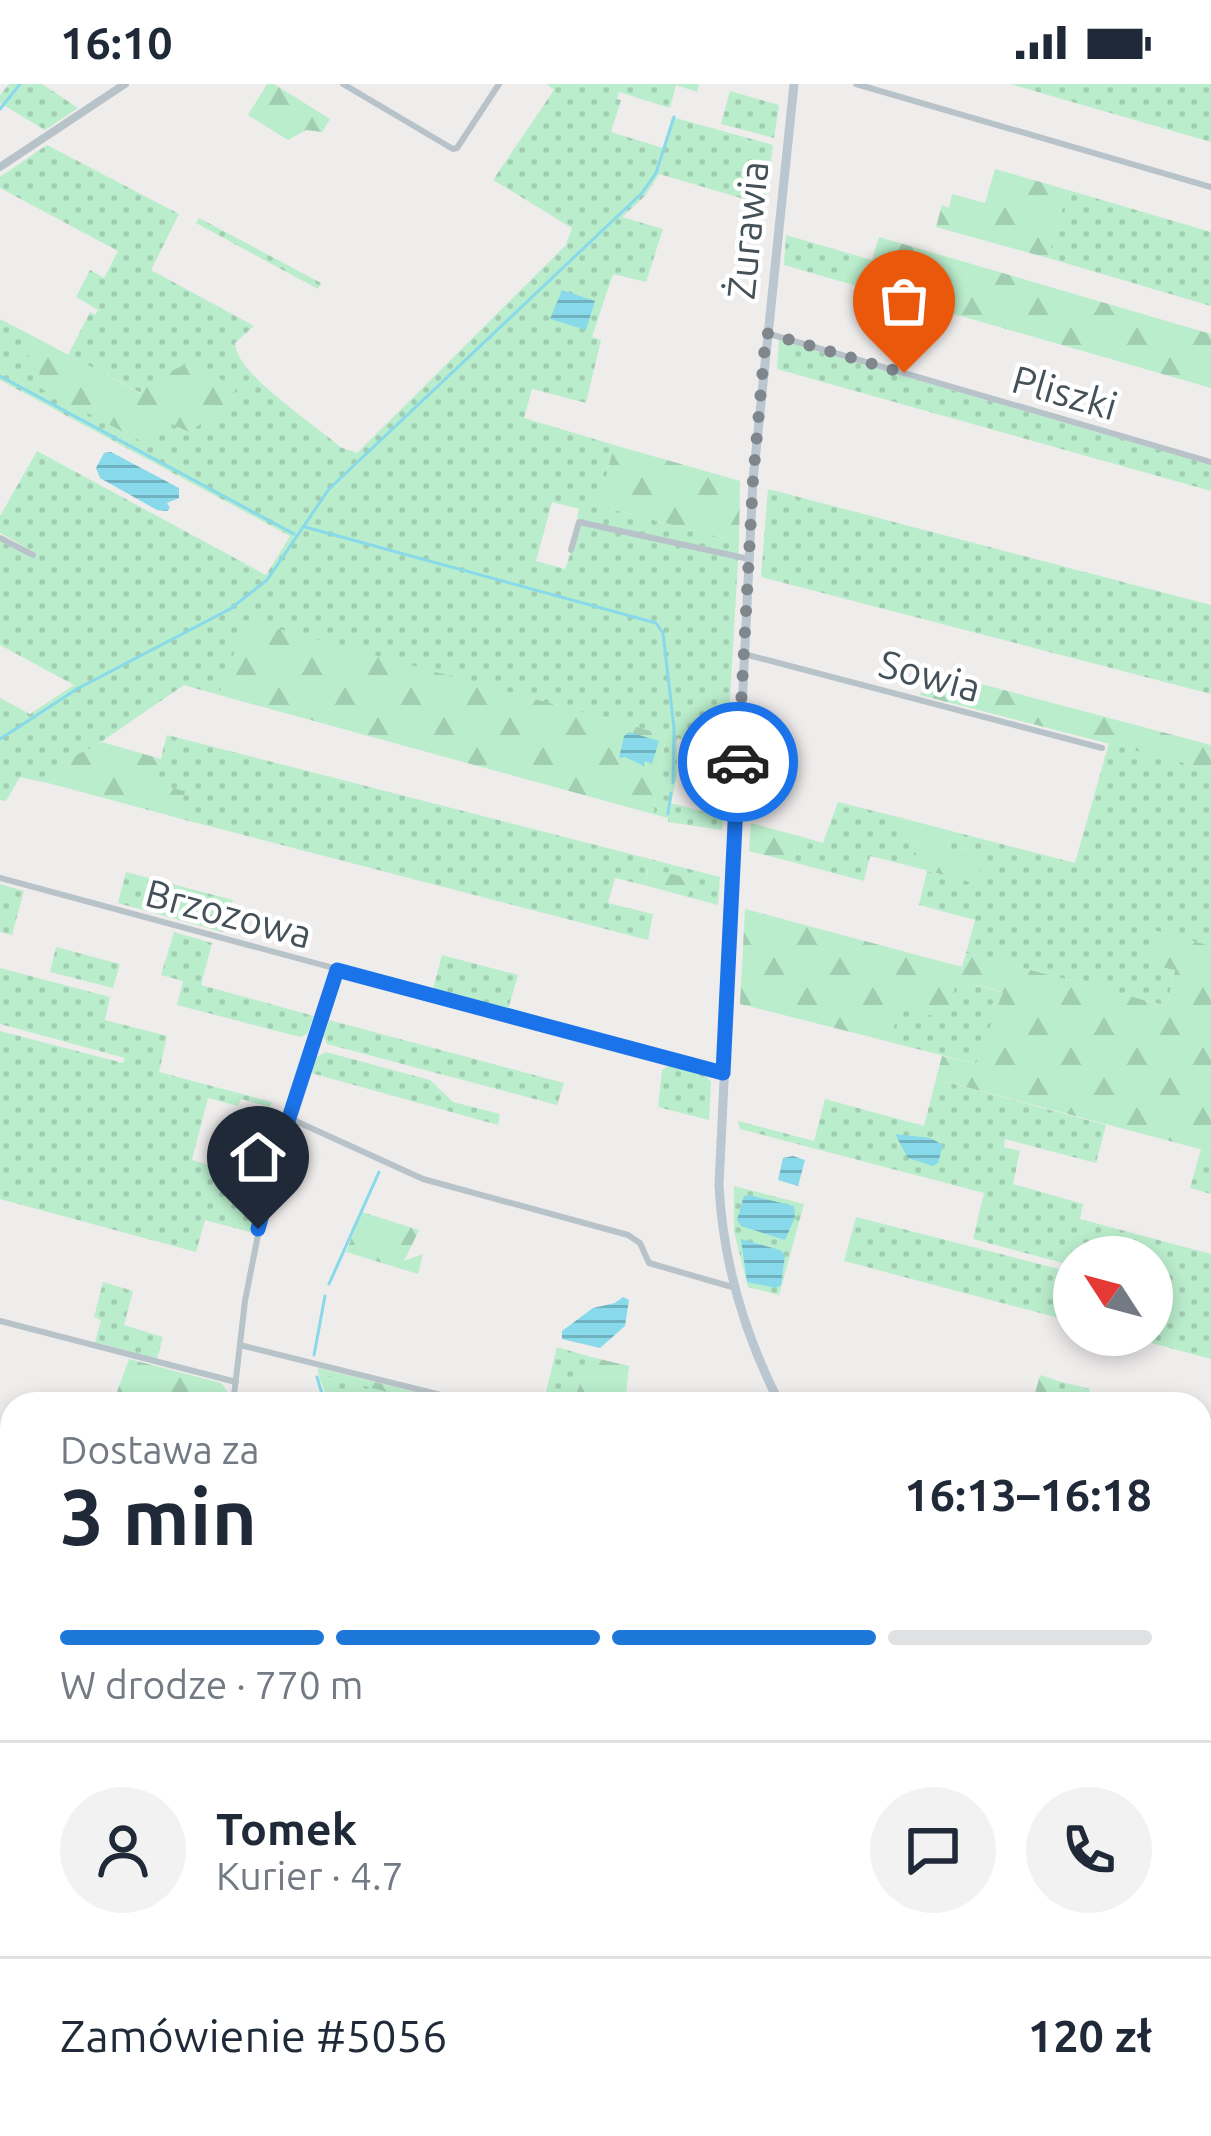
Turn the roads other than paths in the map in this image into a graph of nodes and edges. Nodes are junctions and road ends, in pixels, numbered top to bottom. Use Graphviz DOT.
graph roads {
  1 [pos="125,84"];
  2 [pos="343,84"];
  3 [pos="500,84"];
  4 [pos="794,84"];
  5 [pos="856,84"];
  6 [pos="2,163"];
  7 [pos="1211,188"];
  8 [pos="766,333"];
  9 [pos="1211,462"];
  10 [pos="0,538"];
  11 [pos="571,550"];
  12 [pos="32,555"];
  13 [pos="749,560"];
  14 [pos="744,654"];
  15 [pos="1102,748"];
  16 [pos="0,878"];
  17 [pos="337,970"];
  18 [pos="723,1073"];
  19 [pos="289,1118"];
  20 [pos="733,1287"];
  21 [pos="0,1321"];
  22 [pos="240,1345"];
  23 [pos="236,1382"];
  24 [pos="235,1392"];
  25 [pos="429,1392"];
  26 [pos="774,1392"];
  1 -- 6 [label="street"];
  2 -- 3 [label="street"];
  4 -- 8 [label="main road, Żurawia"];
  5 -- 7 [label="street"];
  8 -- 9 [label="street, Pliszki"];
  8 -- 13 [label="main road, Żurawia"];
  10 -- 12 [label="street"];
  11 -- 13 [label="street"];
  13 -- 14 [label="main road, Żurawia"];
  14 -- 15 [label="street, Sowia"];
  14 -- 18 [label="main road, Żurawia"];
  16 -- 17 [label="street, Brzozowa"];
  17 -- 18 [label="street, Brzozowa"];
  17 -- 19 [label="street"];
  18 -- 20 [label="main road, Żurawia"];
  19 -- 20 [label="street"];
  19 -- 22 [label="street"];
  20 -- 26 [label="main road, Żurawia"];
  21 -- 23 [label="street"];
  22 -- 23 [label="street"];
  22 -- 25 [label="street"];
  23 -- 24 [label="street"];
}
